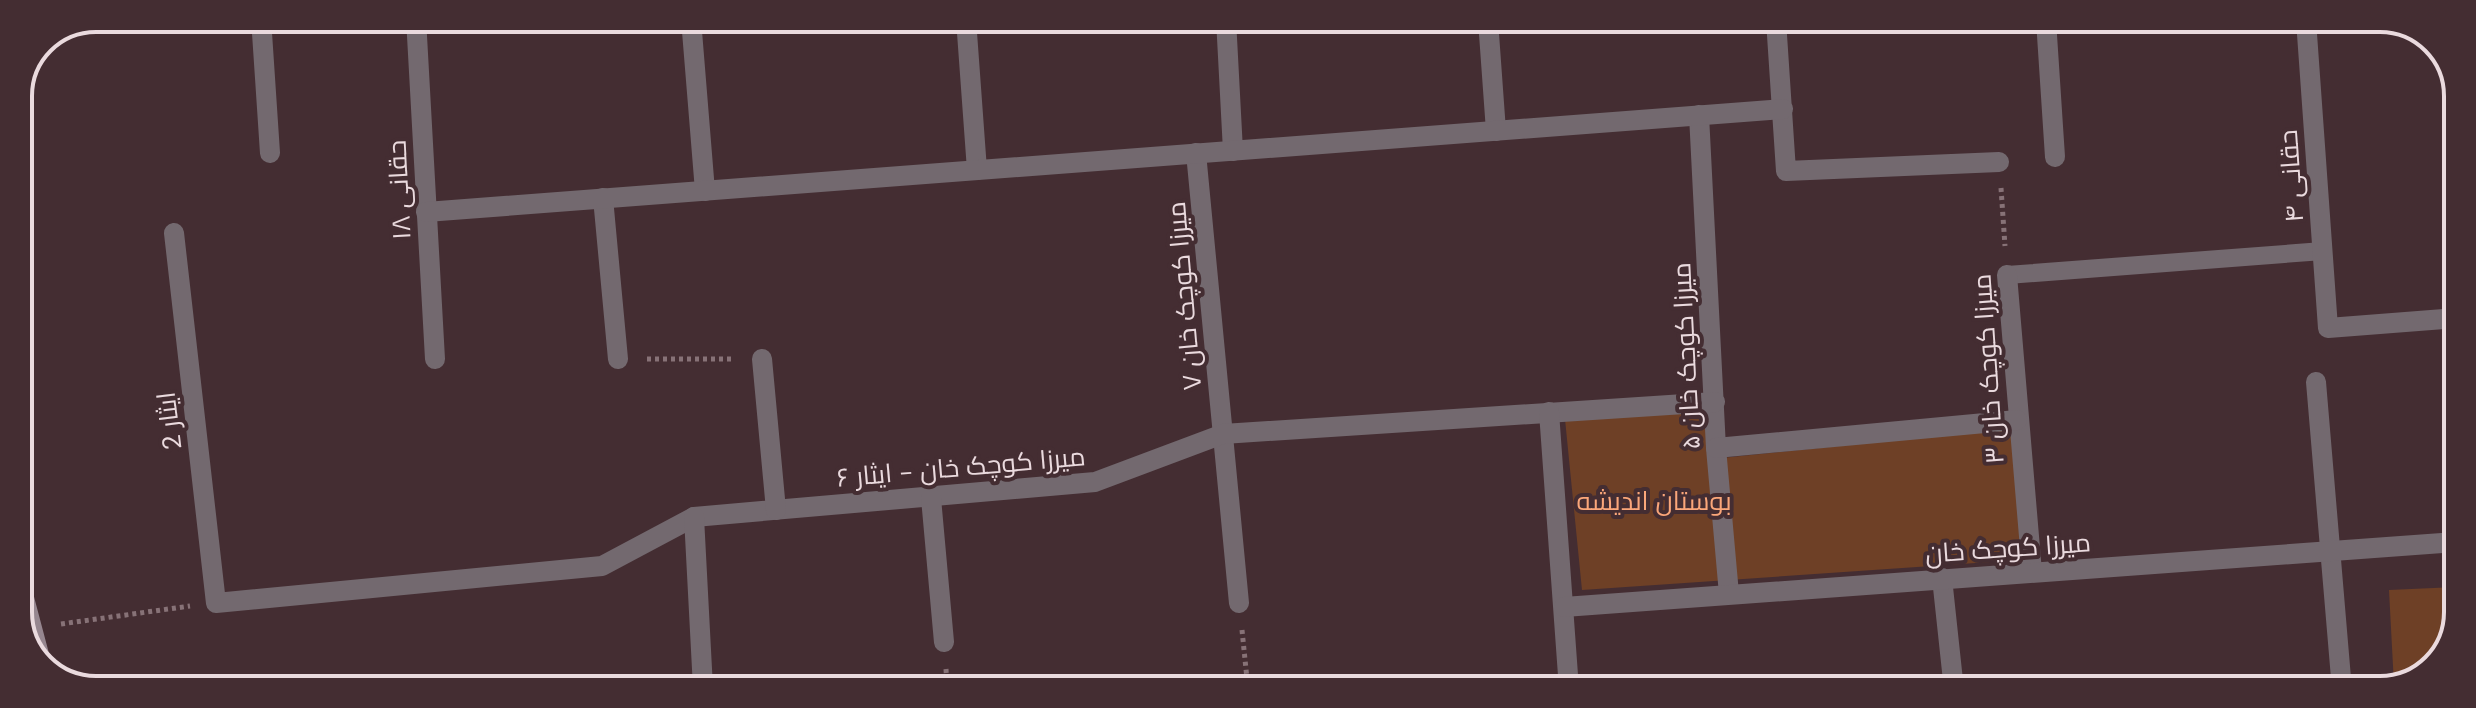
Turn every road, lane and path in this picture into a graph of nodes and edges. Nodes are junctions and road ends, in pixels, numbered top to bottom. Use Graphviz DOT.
graph roads {
  1 [pos="262,32"];
  2 [pos="417,32"];
  3 [pos="692,32"];
  4 [pos="967,32"];
  5 [pos="1227,32"];
  6 [pos="1489,32"];
  7 [pos="1777,32"];
  8 [pos="2047,32"];
  9 [pos="2307,32"];
  10 [pos="1783,109"];
  11 [pos="1699,115"];
  12 [pos="1496,131"];
  13 [pos="1233,151"];
  14 [pos="270,153"];
  15 [pos="1196,153"];
  16 [pos="2055,157"];
  17 [pos="1999,162"];
  18 [pos="977,170"];
  19 [pos="705,191"];
  20 [pos="603,198"];
  21 [pos="426,212"];
  22 [pos="174,233"];
  23 [pos="2323,251"];
  24 [pos="2007,275"];
  25 [pos="2444,319"];
  26 [pos="435,359"];
  27 [pos="618,359"];
  28 [pos="762,359"];
  29 [pos="2316,382"];
  30 [pos="1715,402"];
  31 [pos="1549,412"];
  32 [pos="2017,420"];
  33 [pos="1223,434"];
  34 [pos="1716,448"];
  35 [pos="931,498"];
  36 [pos="776,510"];
  37 [pos="694,517"];
  38 [pos="2444,543"];
  39 [pos="2331,550"];
  40 [pos="2032,572"];
  41 [pos="1942,578"];
  42 [pos="1729,594"];
  43 [pos="216,603"];
  44 [pos="1239,603"];
  45 [pos="1564,607"];
  46 [pos="34,628"];
  47 [pos="944,642"];
  48 [pos="702,676"];
  49 [pos="1247,676"];
  50 [pos="1568,676"];
  51 [pos="1952,676"];
  52 [pos="2341,676"];
  1 -- 14 [label="street"];
  2 -- 21 [label="street, حقانی ۱۸"];
  3 -- 19 [label="street"];
  4 -- 18 [label="street"];
  5 -- 13 [label="street"];
  6 -- 12 [label="street"];
  7 -- 10 [label="street"];
  8 -- 16 [label="street"];
  9 -- 23 [label="street, حقانی ۴"];
  10 -- 11 [label="street"];
  10 -- 17 [label="street"];
  11 -- 12 [label="street"];
  11 -- 30 [label="street, میرزا کوچک خان ۵"];
  12 -- 13 [label="street"];
  13 -- 15 [label="street"];
  15 -- 18 [label="street"];
  15 -- 33 [label="street, میرزا کوچک خان ۷"];
  17 -- 24 [label="path, میرزا کوچک خان ۳"];
  18 -- 19 [label="street"];
  19 -- 20 [label="street"];
  20 -- 21 [label="street"];
  20 -- 27 [label="street"];
  21 -- 26 [label="street, حقانی ۱۸"];
  22 -- 43 [label="street, ایثار 2"];
  23 -- 24 [label="lane"];
  23 -- 25 [label="street, حقانی ۴"];
  24 -- 32 [label="street, میرزا کوچک خان ۳"];
  27 -- 28 [label="path"];
  28 -- 36 [label="street"];
  29 -- 39 [label="street"];
  30 -- 31 [label="street, میرزا کوچک خان - ایثار ۶"];
  30 -- 34 [label="street, میرزا کوچک خان ۵"];
  31 -- 33 [label="street, میرزا کوچک خان - ایثار ۶"];
  31 -- 45 [label="street"];
  32 -- 34 [label="street"];
  32 -- 40 [label="street, میرزا کوچک خان ۳"];
  33 -- 35 [label="street, میرزا کوچک خان - ایثار ۶"];
  33 -- 44 [label="street, میرزا کوچک خان ۷"];
  34 -- 42 [label="street, میرزا کوچک خان ۵"];
  35 -- 36 [label="street, میرزا کوچک خان - ایثار ۶"];
  35 -- 47 [label="street"];
  36 -- 37 [label="street, میرزا کوچک خان - ایثار ۶"];
  37 -- 43 [label="street, میرزا کوچک خان - ایثار ۶"];
  37 -- 48 [label="street"];
  38 -- 39 [label="street, میرزا کوچک خان"];
  39 -- 40 [label="street, میرزا کوچک خان"];
  39 -- 52 [label="street"];
  40 -- 41 [label="street, میرزا کوچک خان"];
  41 -- 42 [label="street, میرزا کوچک خان"];
  41 -- 51 [label="street"];
  42 -- 45 [label="street, میرزا کوچک خان"];
  43 -- 46 [label="path"];
  44 -- 49 [label="path"];
  45 -- 50 [label="street"];
}
